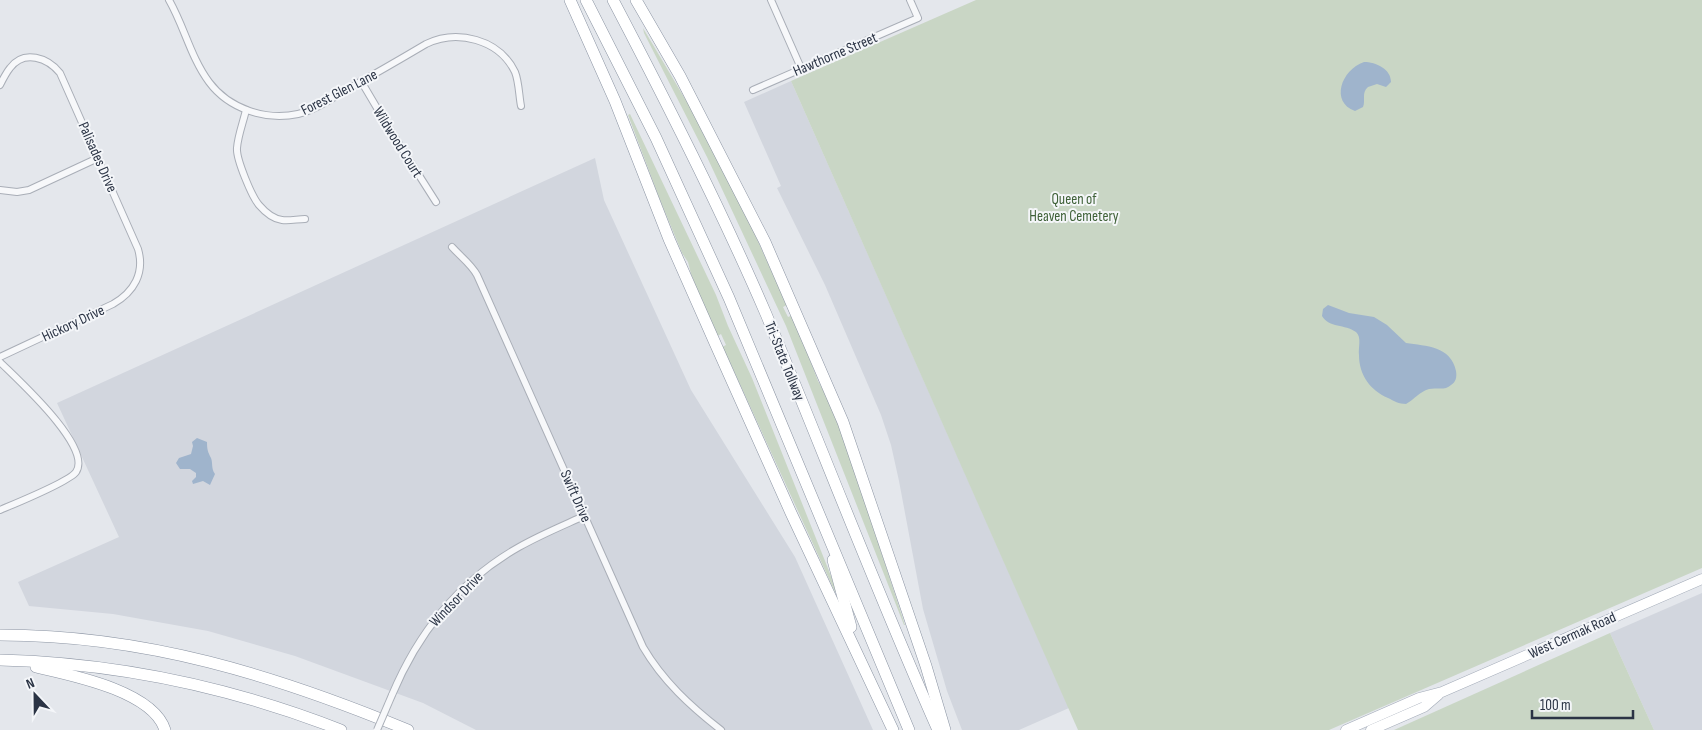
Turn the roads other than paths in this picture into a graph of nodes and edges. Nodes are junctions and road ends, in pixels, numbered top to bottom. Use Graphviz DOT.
graph roads {
  1 [pos="169,0"];
  2 [pos="570,0"];
  3 [pos="586,0"];
  4 [pos="613,0"];
  5 [pos="636,0"];
  6 [pos="771,0"];
  7 [pos="910,0"];
  8 [pos="801,68"];
  9 [pos="362,81"];
  10 [pos="0,85"];
  11 [pos="753,90"];
  12 [pos="521,106"];
  13 [pos="246,110"];
  14 [pos="98,158"];
  15 [pos="0,190"];
  16 [pos="436,202"];
  17 [pos="305,219"];
  18 [pos="452,247"];
  19 [pos="138,278"];
  20 [pos="0,357"];
  21 [pos="0,362"];
  22 [pos="0,510"];
  23 [pos="584,516"];
  24 [pos="828,536"];
  25 [pos="1702,579"];
  26 [pos="0,635"];
  27 [pos="0,661"];
  28 [pos="867,676"];
  29 [pos="1442,692"];
  30 [pos="165,730"];
  31 [pos="341,730"];
  32 [pos="377,730"];
  33 [pos="408,730"];
  34 [pos="721,730"];
  35 [pos="893,730"];
  36 [pos="909,730"];
  37 [pos="938,730"];
  38 [pos="945,730"];
  39 [pos="1346,730"];
  40 [pos="1371,730"];
  1 -- 13 [label="street, Forest Glen Lane"];
  2 -- 28 [label="highway"];
  3 -- 24 [label="highway, Tri-State Tollway"];
  4 -- 37 [label="highway, Tri-State Tollway"];
  5 -- 38 [label="highway"];
  6 -- 8 [label="street"];
  7 -- 8 [label="street, Hawthorne Street"];
  8 -- 11 [label="street, Hawthorne Street"];
  9 -- 12 [label="street, Forest Glen Lane"];
  9 -- 13 [label="street, Forest Glen Lane"];
  9 -- 16 [label="street, Wildwood Court"];
  10 -- 14 [label="street, Palisades Drive"];
  13 -- 17 [label="street"];
  14 -- 15 [label="street"];
  14 -- 19 [label="street, Palisades Drive"];
  18 -- 23 [label="street, Swift Drive"];
  19 -- 20 [label="street, Hickory Drive"];
  21 -- 22 [label="street"];
  23 -- 32 [label="street, Windsor Drive, bridge"];
  23 -- 34 [label="street, Swift Drive"];
  24 -- 28 [label="highway"];
  24 -- 36 [label="highway, Tri-State Tollway"];
  25 -- 29 [label="main road, West Cermak Road"];
  26 -- 33 [label="highway"];
  27 -- 30 [label="highway"];
  27 -- 31 [label="highway"];
  28 -- 35 [label="highway"];
  29 -- 39 [label="main road, West Cermak Road"];
  29 -- 40 [label="main road, West Cermak Road"];
}
